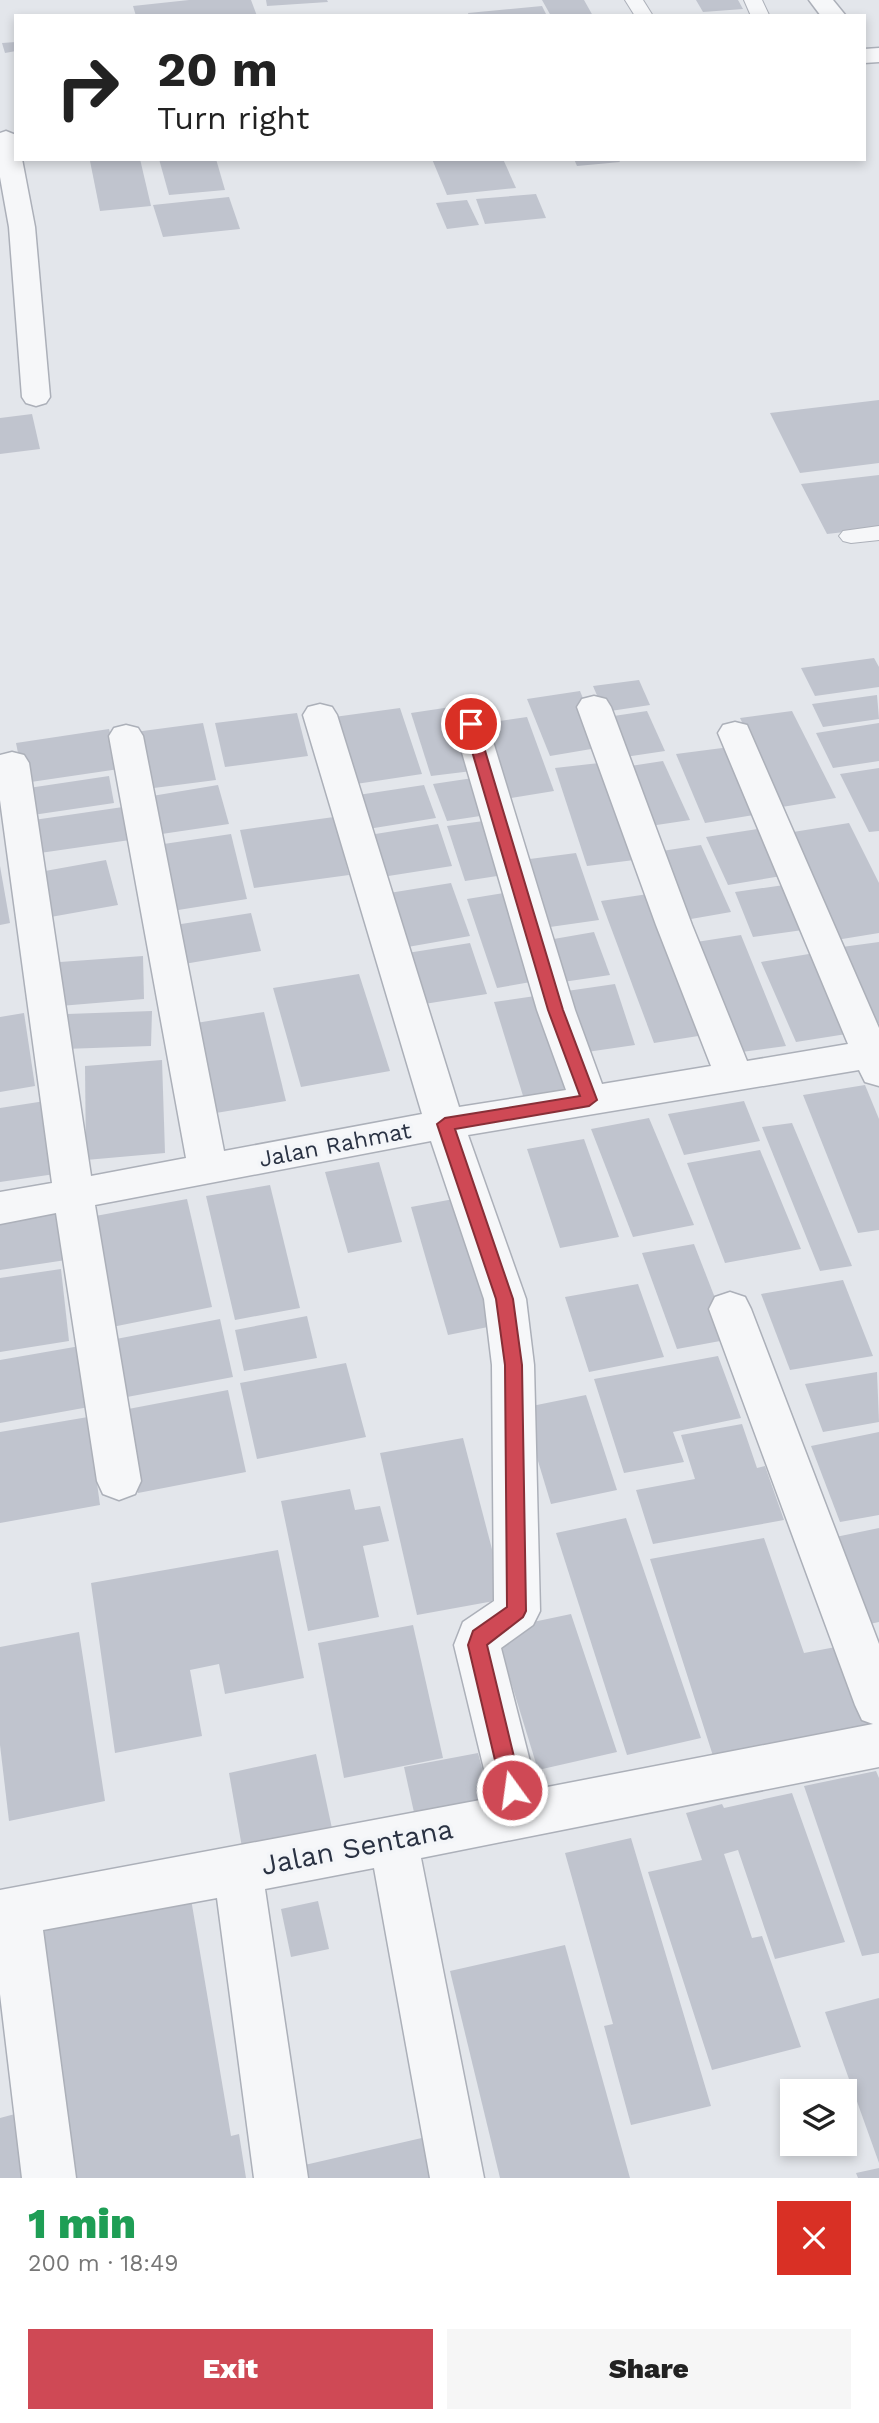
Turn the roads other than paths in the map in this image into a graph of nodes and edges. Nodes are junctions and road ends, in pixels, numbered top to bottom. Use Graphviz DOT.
graph roads {
  1 [pos="821,0"];
  2 [pos="832,14"];
  3 [pos="7,139"];
  4 [pos="36,397"];
  5 [pos="879,533"];
  6 [pos="851,536"];
  7 [pos="594,707"];
  8 [pos="320,715"];
  9 [pos="471,724"];
  10 [pos="735,733"];
  11 [pos="126,736"];
  12 [pos="12,763"];
  13 [pos="876,1060"];
  14 [pos="734,1077"];
  15 [pos="589,1100"];
  16 [pos="445,1124"];
  17 [pos="208,1168"];
  18 [pos="73,1192"];
  19 [pos="0,1208"];
  20 [pos="730,1309"];
  21 [pos="119,1481"];
  22 [pos="879,1705"];
  23 [pos="879,1745"];
  24 [pos="519,1815"];
  25 [pos="393,1840"];
  26 [pos="238,1871"];
  27 [pos="7,1912"];
  28 [pos="49,2178"];
  29 [pos="281,2178"];
  30 [pos="457,2178"];
  1 -- 2 [label="street"];
  3 -- 4 [label="street"];
  5 -- 6 [label="lane"];
  7 -- 14 [label="street"];
  8 -- 16 [label="street"];
  9 -- 15 [label="street"];
  10 -- 13 [label="street"];
  11 -- 17 [label="street"];
  12 -- 18 [label="street"];
  13 -- 14 [label="street, Jalan Rahmat"];
  14 -- 15 [label="street, Jalan Rahmat"];
  15 -- 16 [label="street, Jalan Rahmat"];
  16 -- 17 [label="street, Jalan Rahmat"];
  16 -- 24 [label="street"];
  17 -- 18 [label="street, Jalan Rahmat"];
  18 -- 19 [label="street, Jalan Rahmat"];
  18 -- 21 [label="street"];
  20 -- 22 [label="street"];
  23 -- 24 [label="street, Jalan Sentana"];
  24 -- 25 [label="street, Jalan Sentana"];
  25 -- 26 [label="street, Jalan Sentana"];
  25 -- 30 [label="street"];
  26 -- 27 [label="street, Jalan Sentana"];
  26 -- 29 [label="street"];
  27 -- 28 [label="street"];
}
